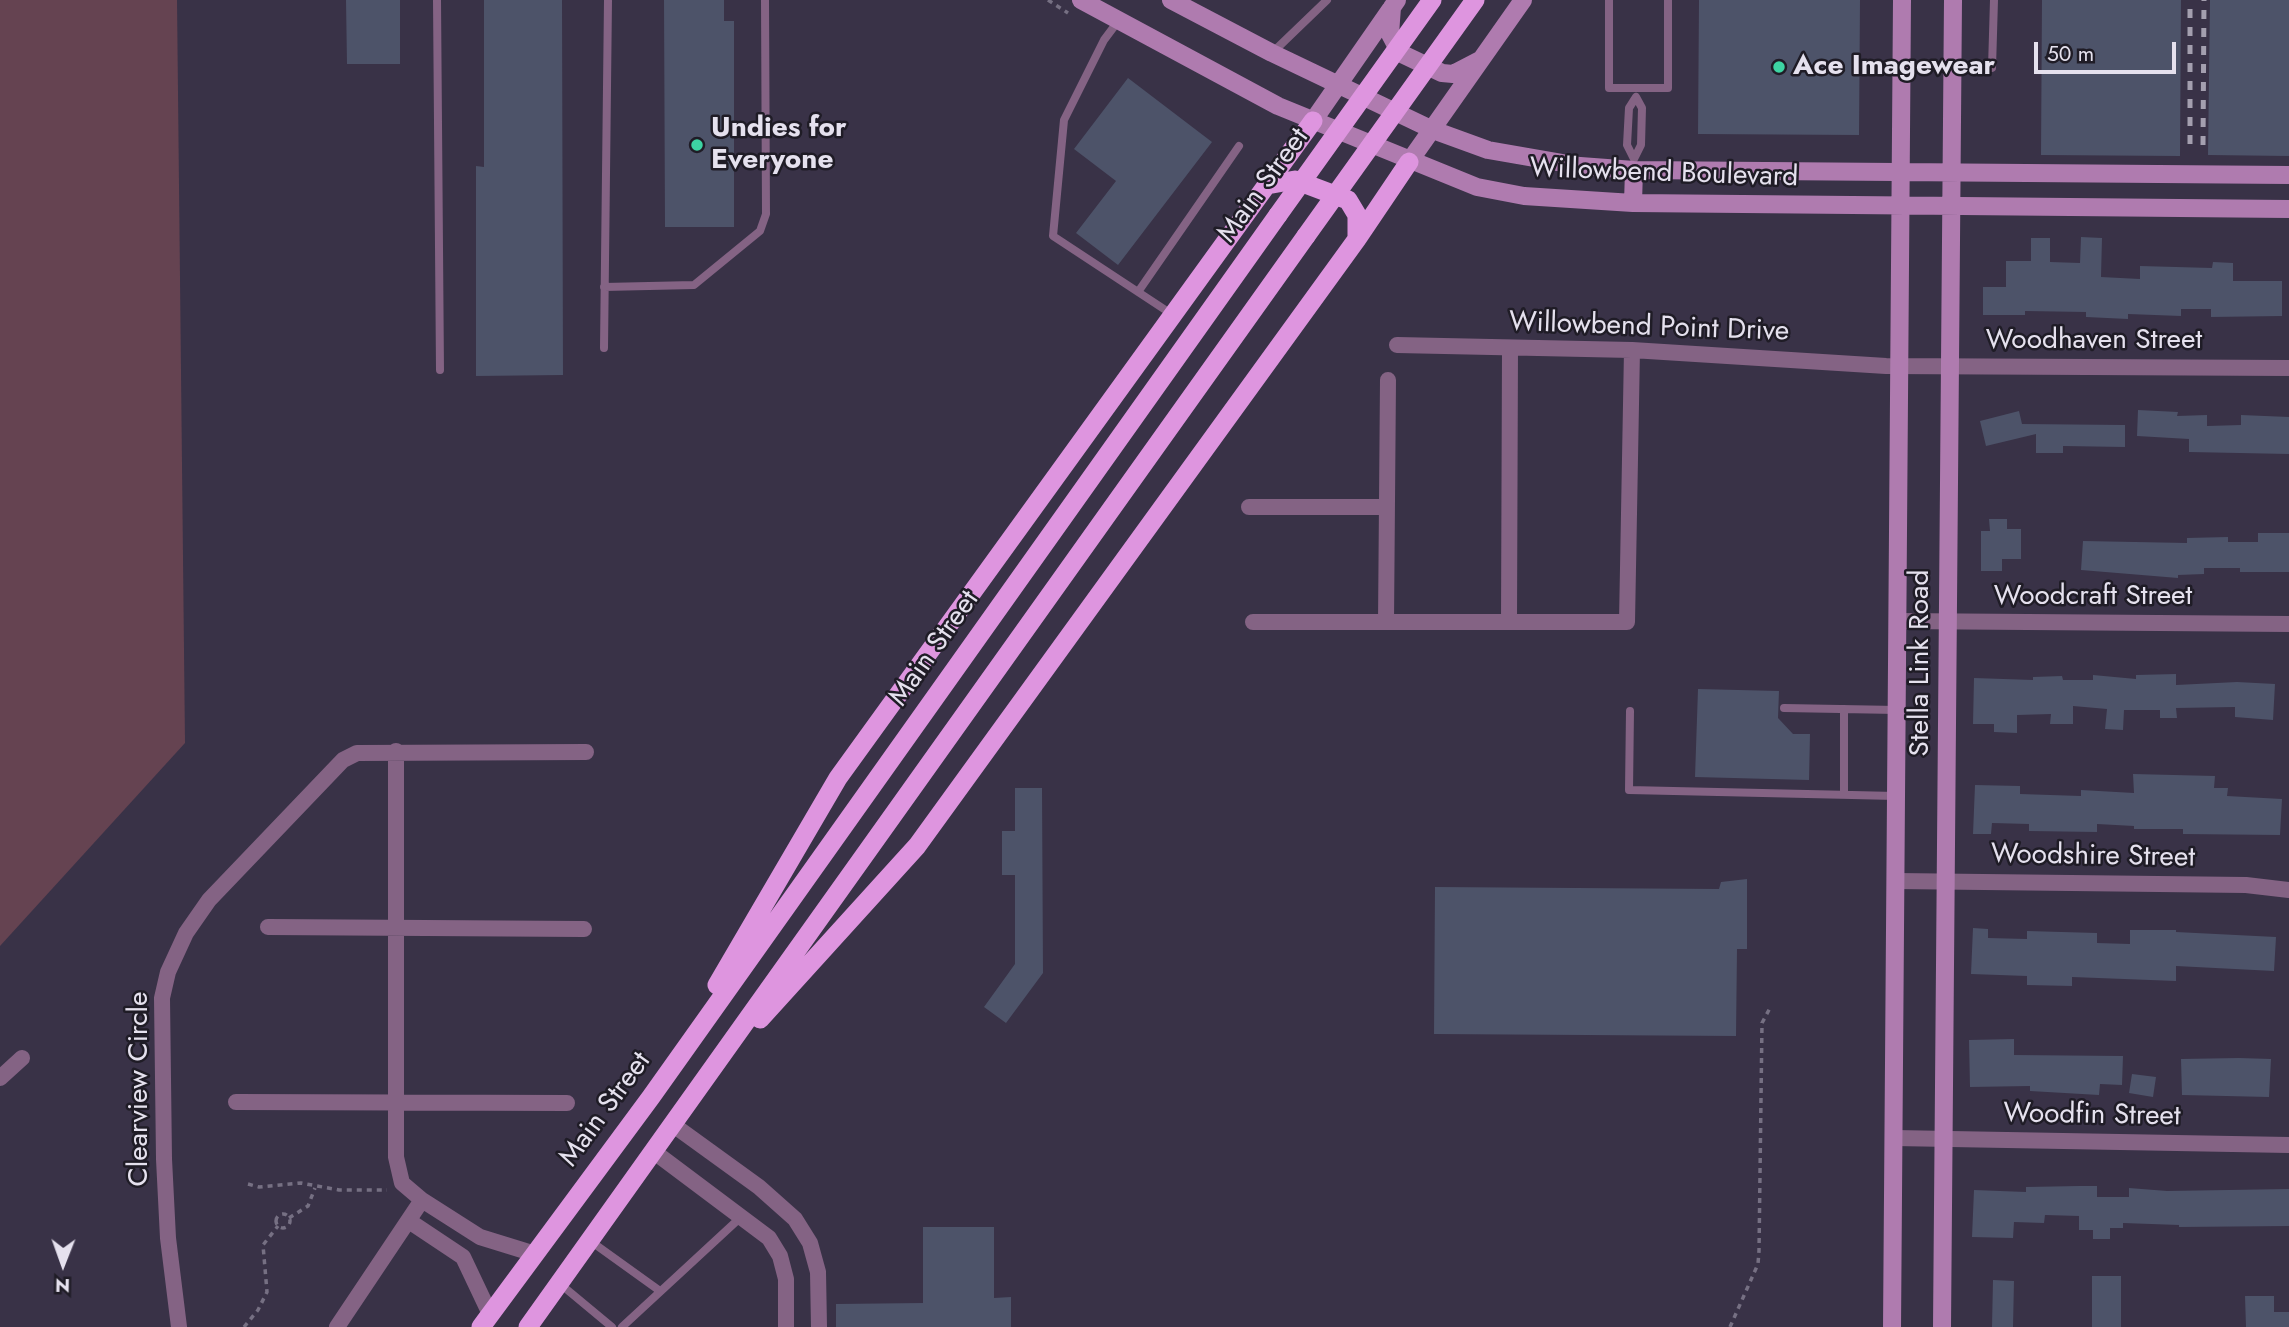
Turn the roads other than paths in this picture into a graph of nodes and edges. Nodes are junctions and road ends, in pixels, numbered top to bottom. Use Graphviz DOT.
graph roads {
  1 [pos="437,0"];
  2 [pos="608,0"];
  3 [pos="765,0"];
  4 [pos="1082,0"];
  5 [pos="1171,0"];
  6 [pos="1327,0"];
  7 [pos="1432,0"];
  8 [pos="1475,0"];
  9 [pos="1523,0"];
  10 [pos="1609,0"];
  11 [pos="1668,0"];
  12 [pos="1902,0"];
  13 [pos="1952,0"];
  14 [pos="1994,0"];
  15 [pos="1395,3"];
  16 [pos="1119,20"];
  17 [pos="1272,53"];
  18 [pos="1482,58"];
  19 [pos="1952,70"];
  20 [pos="1337,85"];
  21 [pos="1636,93"];
  22 [pos="1313,121"];
  23 [pos="1433,130"];
  24 [pos="1239,146"];
  25 [pos="1409,162"];
  26 [pos="1634,164"];
  27 [pos="1901,170"];
  28 [pos="1951,170"];
  29 [pos="2289,175"];
  30 [pos="1267,185"];
  31 [pos="1633,203"];
  32 [pos="1900,206"];
  33 [pos="1951,206"];
  34 [pos="2289,209"];
  35 [pos="1357,239"];
  36 [pos="604,287"];
  37 [pos="1138,292"];
  38 [pos="1173,315"];
  39 [pos="1397,345"];
  40 [pos="604,348"];
  41 [pos="1510,348"];
  42 [pos="1632,350"];
  43 [pos="1899,366"];
  44 [pos="1950,366"];
  45 [pos="2289,368"];
  46 [pos="440,370"];
  47 [pos="1388,380"];
  48 [pos="1249,507"];
  49 [pos="1387,507"];
  50 [pos="1898,621"];
  51 [pos="1253,622"];
  52 [pos="1386,622"];
  53 [pos="1508,622"];
  54 [pos="1948,622"];
  55 [pos="2289,624"];
  56 [pos="1784,708"];
  57 [pos="1844,709"];
  58 [pos="1897,710"];
  59 [pos="1630,711"];
  60 [pos="396,751"];
  61 [pos="586,752"];
  62 [pos="1844,794"];
  63 [pos="1896,796"];
  64 [pos="1896,881"];
  65 [pos="1946,882"];
  66 [pos="2289,890"];
  67 [pos="268,928"];
  68 [pos="396,928"];
  69 [pos="584,929"];
  70 [pos="22,1058"];
  71 [pos="0,1078"];
  72 [pos="698,1087"];
  73 [pos="651,1097"];
  74 [pos="236,1102"];
  75 [pos="396,1102"];
  76 [pos="567,1102"];
  77 [pos="672,1124"];
  78 [pos="1894,1138"];
  79 [pos="1944,1139"];
  80 [pos="2289,1146"];
  81 [pos="653,1151"];
  82 [pos="422,1200"];
  83 [pos="742,1216"];
  84 [pos="409,1221"];
  85 [pos="463,1225"];
  86 [pos="589,1240"];
  87 [pos="451,1249"];
  88 [pos="535,1254"];
  89 [pos="559,1283"];
  90 [pos="660,1291"];
  91 [pos="486,1321"];
  92 [pos="179,1327"];
  93 [pos="337,1327"];
  94 [pos="528,1327"];
  95 [pos="612,1327"];
  96 [pos="622,1327"];
  97 [pos="786,1327"];
  98 [pos="819,1327"];
  99 [pos="1892,1327"];
  100 [pos="1942,1327"];
  1 -- 46 [label="lane"];
  2 -- 36 [label="lane"];
  3 -- 36 [label="lane"];
  4 -- 16 [label="main road, Willowbend Boulevard"];
  5 -- 17 [label="main road, Willowbend Boulevard"];
  6 -- 17 [label="lane"];
  7 -- 73 [label="highway, Main Street, bridge"];
  8 -- 72 [label="highway, bridge"];
  9 -- 18 [label="main road"];
  10 -- 21 [label="lane"];
  11 -- 21 [label="lane"];
  12 -- 27 [label="main road, Stella Link Road"];
  13 -- 19 [label="main road, Stella Link Road"];
  14 -- 19 [label="lane"];
  15 -- 18 [label="main road"];
  15 -- 20 [label="main road"];
  16 -- 22 [label="main road, Willowbend Boulevard"];
  16 -- 37 [label="lane"];
  17 -- 20 [label="main road, Willowbend Boulevard"];
  18 -- 23 [label="main road"];
  19 -- 28 [label="main road, Stella Link Road"];
  20 -- 22 [label="main road"];
  20 -- 23 [label="main road, Willowbend Boulevard"];
  21 -- 26 [label="lane"];
  21 -- 26 [label="lane"];
  22 -- 25 [label="main road, Willowbend Boulevard"];
  22 -- 30 [label="highway"];
  23 -- 25 [label="main road"];
  23 -- 26 [label="main road, Willowbend Boulevard"];
  24 -- 37 [label="lane"];
  25 -- 31 [label="main road, Willowbend Boulevard"];
  25 -- 35 [label="highway"];
  26 -- 27 [label="main road, Willowbend Boulevard"];
  26 -- 31 [label="main road"];
  27 -- 28 [label="main road, Willowbend Boulevard"];
  27 -- 32 [label="main road, Stella Link Road"];
  28 -- 29 [label="main road, Willowbend Boulevard"];
  28 -- 33 [label="main road, Stella Link Road"];
  30 -- 35 [label="highway"];
  30 -- 38 [label="highway"];
  31 -- 32 [label="main road, Willowbend Boulevard"];
  32 -- 33 [label="main road, Willowbend Boulevard"];
  32 -- 43 [label="main road, Stella Link Road"];
  33 -- 34 [label="main road, Willowbend Boulevard"];
  33 -- 44 [label="main road, Stella Link Road"];
  35 -- 72 [label="highway"];
  36 -- 40 [label="lane"];
  37 -- 38 [label="lane"];
  38 -- 73 [label="highway"];
  39 -- 41 [label="street, Willowbend Point Drive"];
  41 -- 42 [label="street, Willowbend Point Drive"];
  41 -- 53 [label="street"];
  42 -- 43 [label="street, Willowbend Point Drive"];
  42 -- 53 [label="street"];
  43 -- 44 [label="street, Woodhaven Street"];
  43 -- 50 [label="main road, Stella Link Road"];
  44 -- 45 [label="street, Woodhaven Street"];
  44 -- 54 [label="main road, Stella Link Road"];
  47 -- 49 [label="street"];
  48 -- 49 [label="street"];
  49 -- 52 [label="street"];
  50 -- 54 [label="street, Woodcraft Street"];
  50 -- 58 [label="main road, Stella Link Road"];
  51 -- 52 [label="street"];
  52 -- 53 [label="street"];
  54 -- 55 [label="street, Woodcraft Street"];
  54 -- 65 [label="main road, Stella Link Road"];
  56 -- 57 [label="lane"];
  57 -- 58 [label="lane"];
  57 -- 62 [label="lane"];
  58 -- 63 [label="main road, Stella Link Road"];
  59 -- 62 [label="lane"];
  60 -- 61 [label="street, Clearview Circle"];
  60 -- 68 [label="street"];
  60 -- 92 [label="street, Clearview Circle"];
  62 -- 63 [label="lane"];
  63 -- 64 [label="main road, Stella Link Road"];
  64 -- 65 [label="street, Woodshire Street"];
  64 -- 78 [label="main road, Stella Link Road"];
  65 -- 66 [label="street, Woodshire Street"];
  65 -- 79 [label="main road, Stella Link Road"];
  67 -- 68 [label="street"];
  68 -- 69 [label="street"];
  68 -- 75 [label="street"];
  70 -- 71 [label="street"];
  72 -- 77 [label="highway"];
  73 -- 88 [label="highway, Main Street"];
  74 -- 75 [label="street"];
  75 -- 76 [label="street"];
  75 -- 82 [label="street"];
  77 -- 81 [label="highway"];
  77 -- 98 [label="street"];
  78 -- 79 [label="street, Woodfin Street"];
  78 -- 99 [label="main road, Stella Link Road"];
  79 -- 80 [label="street, Woodfin Street"];
  79 -- 100 [label="main road, Stella Link Road"];
  81 -- 83 [label="street"];
  81 -- 86 [label="highway"];
  82 -- 84 [label="street"];
  82 -- 85 [label="street"];
  83 -- 90 [label="lane"];
  83 -- 97 [label="street"];
  84 -- 87 [label="street"];
  84 -- 93 [label="street"];
  85 -- 87 [label="street"];
  85 -- 88 [label="street"];
  86 -- 89 [label="highway"];
  86 -- 90 [label="lane"];
  87 -- 91 [label="street"];
  88 -- 91 [label="highway, Main Street"];
  89 -- 94 [label="highway"];
  89 -- 95 [label="lane"];
  90 -- 96 [label="lane"];
}
